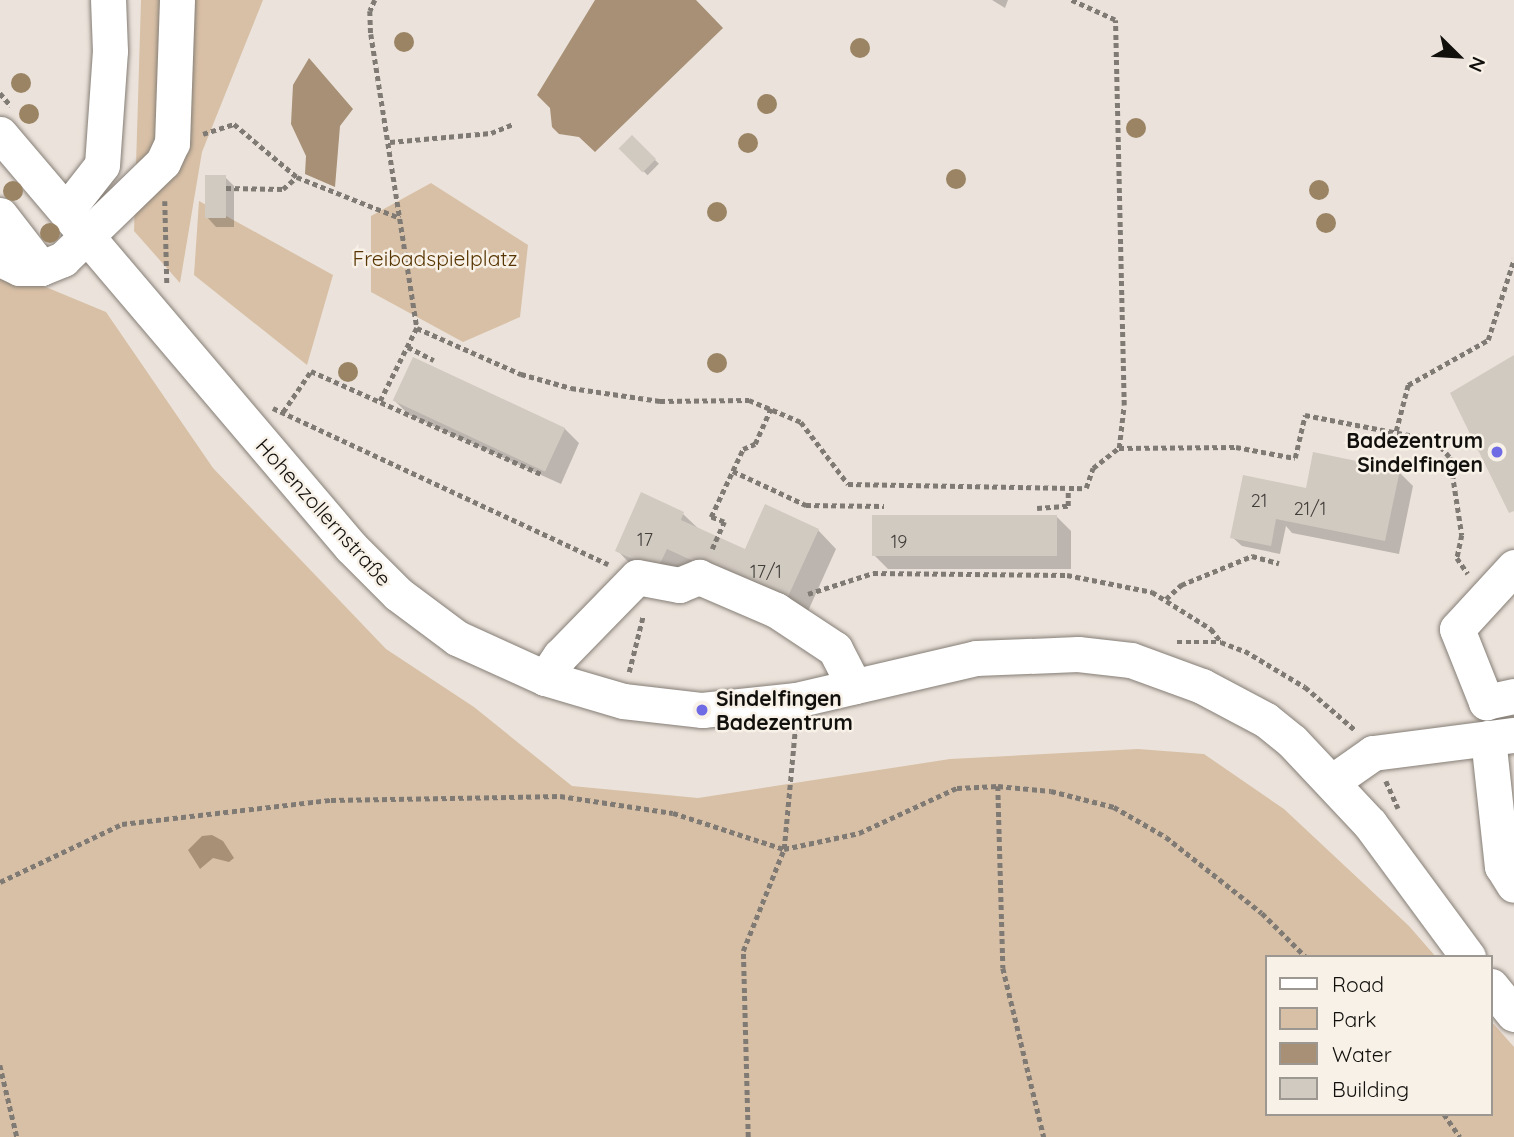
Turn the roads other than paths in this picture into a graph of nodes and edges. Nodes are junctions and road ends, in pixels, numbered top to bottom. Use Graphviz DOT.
graph roads {
  1 [pos="108,0"];
  2 [pos="177,0"];
  3 [pos="0,134"];
  4 [pos="0,215"];
  5 [pos="76,223"];
  6 [pos="0,259"];
  7 [pos="41,268"];
  8 [pos="1514,567"];
  9 [pos="545,678"];
  10 [pos="855,686"];
  11 [pos="1514,695"];
  12 [pos="1501,736"];
  13 [pos="1333,780"];
  14 [pos="1514,885"];
  15 [pos="1466,955"];
  16 [pos="1493,988"];
  17 [pos="1514,1014"];
  1 -- 5 [label="street"];
  2 -- 5 [label="street"];
  3 -- 5 [label="street, Hohenzollernstraße"];
  4 -- 7 [label="street"];
  5 -- 7 [label="street"];
  5 -- 9 [label="street, Hohenzollernstraße"];
  6 -- 7 [label="street"];
  8 -- 11 [label="street"];
  9 -- 10 [label="street, Hohenzollernstraße"];
  9 -- 10 [label="street"];
  10 -- 13 [label="street, Hohenzollernstraße"];
  12 -- 13 [label="street"];
  12 -- 14 [label="street"];
  13 -- 15 [label="street, Hohenzollernstraße"];
  16 -- 17 [label="street"];
}
